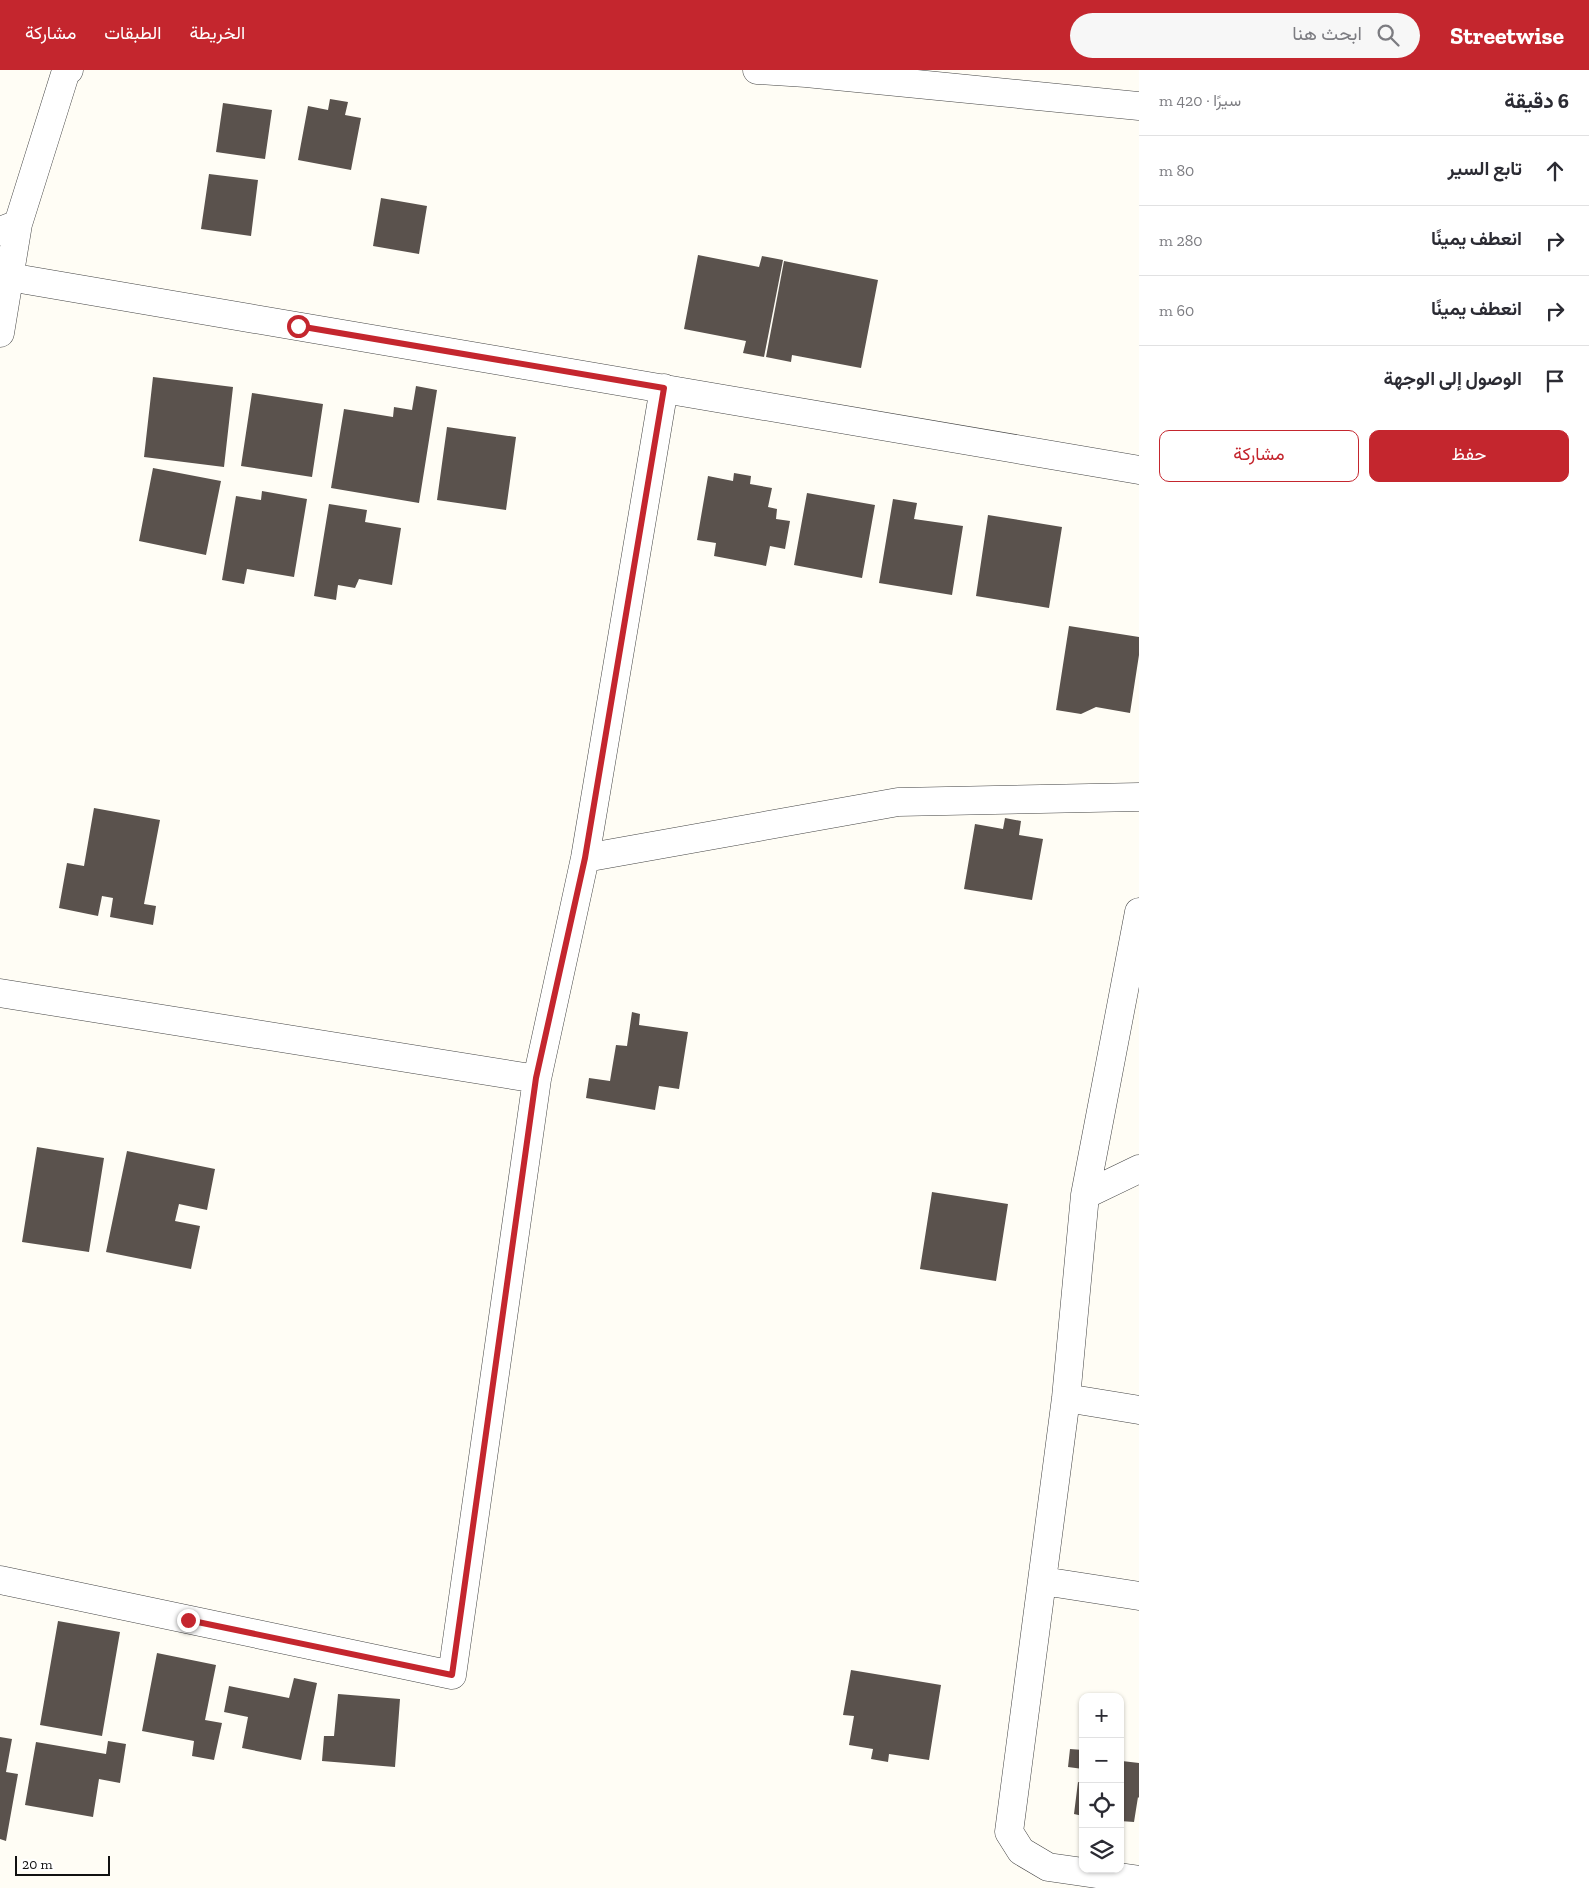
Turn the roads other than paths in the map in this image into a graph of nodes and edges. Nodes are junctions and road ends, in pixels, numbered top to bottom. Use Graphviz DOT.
graph roads {
  1 [pos="69,70"];
  2 [pos="757,70"];
  3 [pos="1139,106"];
  4 [pos="9,227"];
  5 [pos="9,277"];
  6 [pos="0,333"];
  7 [pos="664,388"];
  8 [pos="1139,470"];
  9 [pos="1139,797"];
  10 [pos="585,858"];
  11 [pos="1139,912"];
  12 [pos="0,993"];
  13 [pos="536,1078"];
  14 [pos="1139,1169"];
  15 [pos="1085,1195"];
  16 [pos="1066,1398"];
  17 [pos="1139,1410"];
  18 [pos="0,1580"];
  19 [pos="1043,1581"];
  20 [pos="1139,1596"];
  21 [pos="1139,1880"];
  1 -- 4 [label="street"];
  2 -- 3 [label="street"];
  4 -- 5 [label="street"];
  5 -- 6 [label="street"];
  5 -- 7 [label="street"];
  7 -- 8 [label="street"];
  7 -- 10 [label="street"];
  9 -- 10 [label="street"];
  10 -- 13 [label="street"];
  11 -- 15 [label="street"];
  12 -- 13 [label="street"];
  13 -- 18 [label="street"];
  14 -- 15 [label="street"];
  15 -- 16 [label="street"];
  16 -- 17 [label="street"];
  16 -- 19 [label="street"];
  19 -- 20 [label="street"];
  19 -- 21 [label="street"];
}
